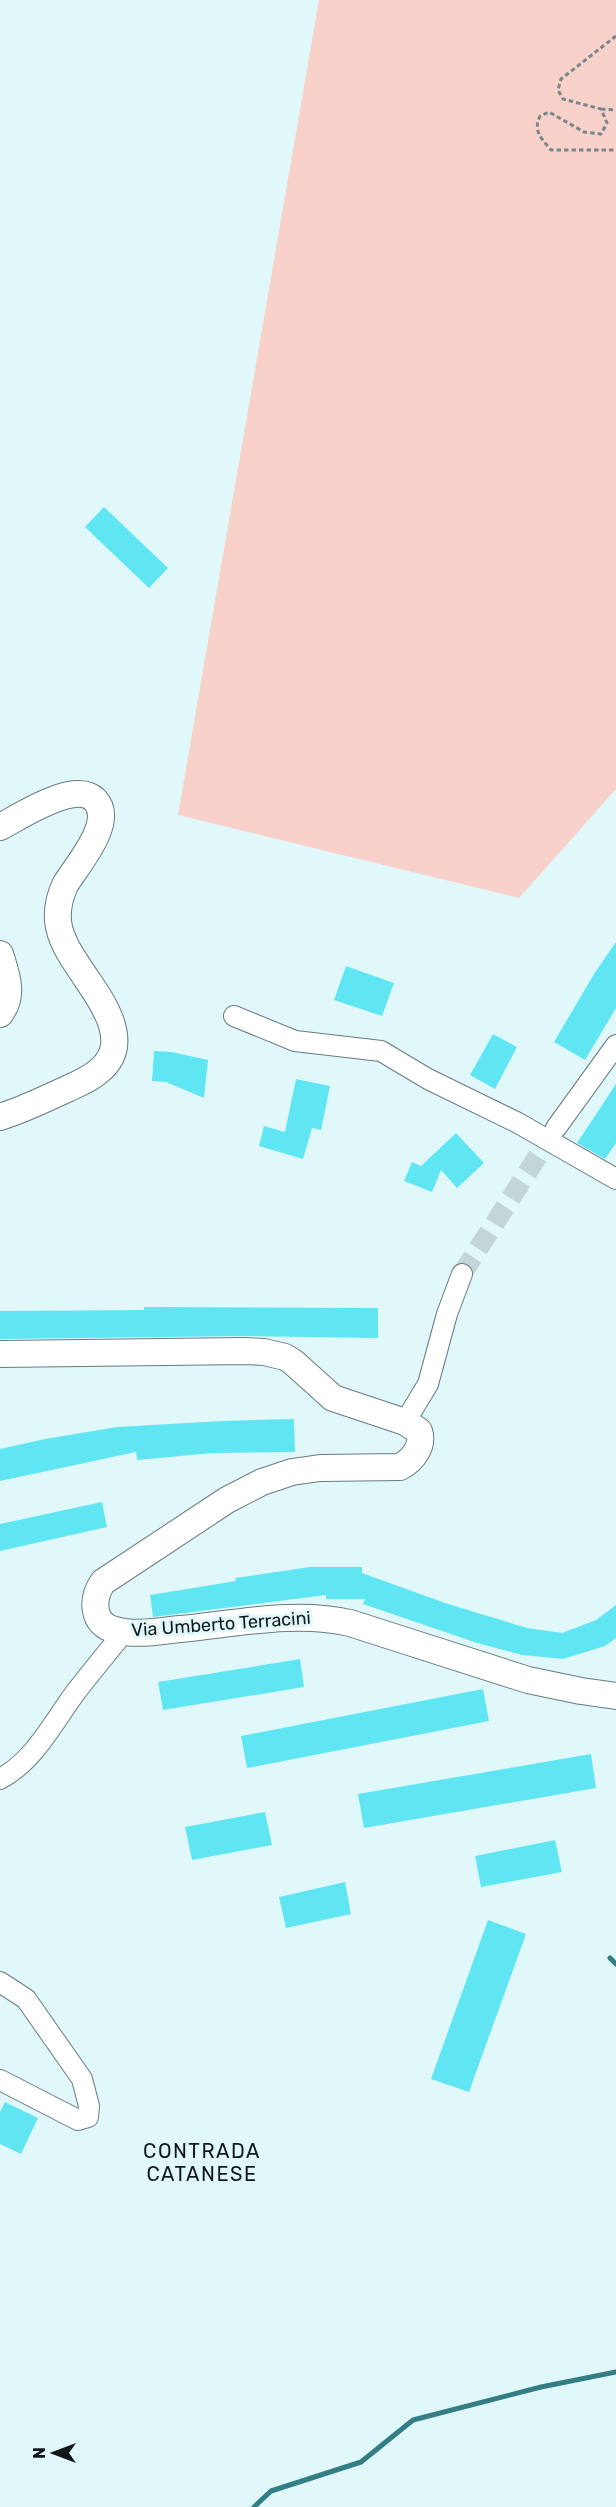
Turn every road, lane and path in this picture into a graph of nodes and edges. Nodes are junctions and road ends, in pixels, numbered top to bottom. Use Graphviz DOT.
graph roads {
  1 [pos="616,36"];
  2 [pos="601,109"];
  3 [pos="616,110"];
  4 [pos="616,150"];
  5 [pos="0,827"];
  6 [pos="0,954"];
  7 [pos="0,1014"];
  8 [pos="234,1016"];
  9 [pos="616,1045"];
  10 [pos="0,1117"];
  11 [pos="556,1128"];
  12 [pos="616,1179"];
  13 [pos="462,1274"];
  14 [pos="0,1354"];
  15 [pos="405,1422"];
  16 [pos="124,1632"];
  17 [pos="616,1696"];
  18 [pos="0,1779"];
  19 [pos="0,1982"];
  20 [pos="0,2080"];
  1 -- 2 [label="path"];
  2 -- 3 [label="path"];
  2 -- 4 [label="path"];
  5 -- 10 [label="street"];
  6 -- 7 [label="street"];
  8 -- 12 [label="street"];
  9 -- 11 [label="street"];
  13 -- 15 [label="street"];
  14 -- 15 [label="street"];
  15 -- 16 [label="street, Via Umberto Terracini"];
  16 -- 17 [label="street, Via Umberto Terracini"];
  16 -- 18 [label="street"];
  19 -- 20 [label="street"];
}
